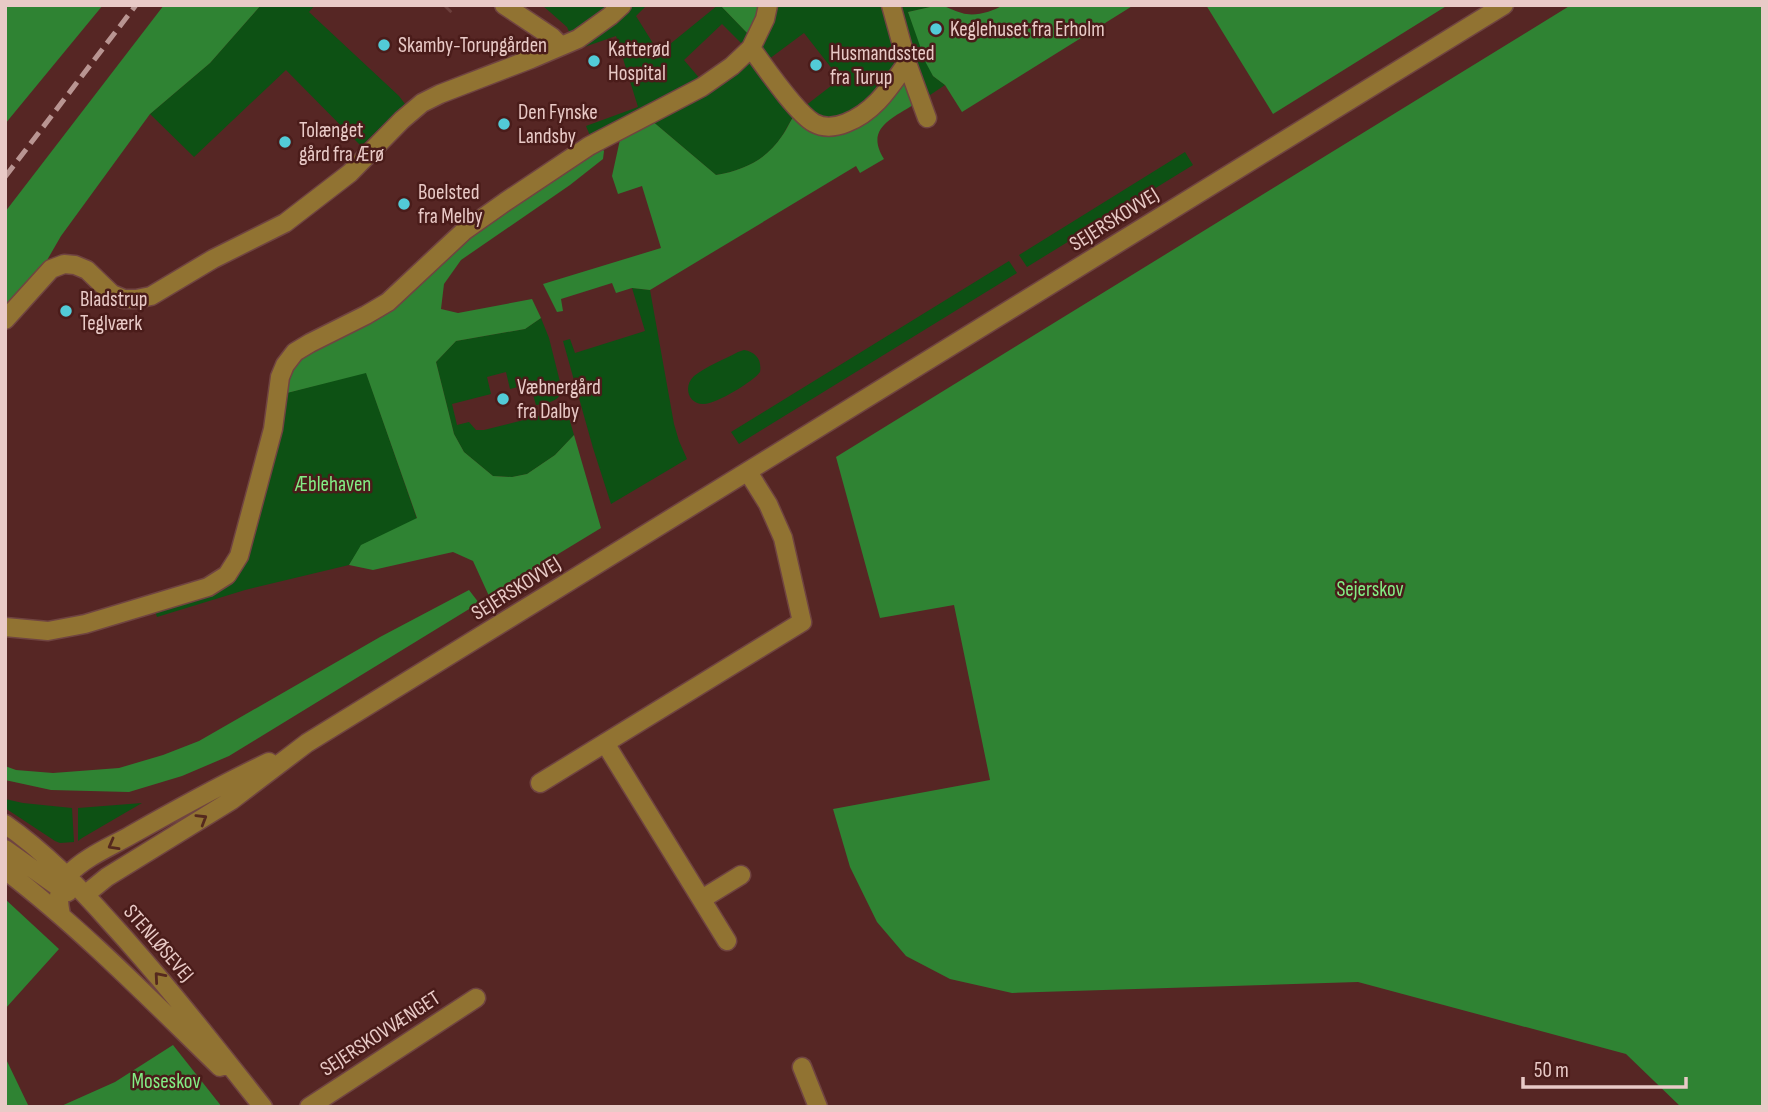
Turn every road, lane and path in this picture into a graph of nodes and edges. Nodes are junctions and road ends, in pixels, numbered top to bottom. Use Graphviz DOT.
graph roads {
  1 [pos="504,5"];
  2 [pos="622,5"];
  3 [pos="768,5"];
  4 [pos="891,5"];
  5 [pos="1504,5"];
  6 [pos="561,46"];
  7 [pos="751,48"];
  8 [pos="907,63"];
  9 [pos="927,118"];
  10 [pos="5,320"];
  11 [pos="748,471"];
  12 [pos="5,627"];
  13 [pos="307,743"];
  14 [pos="605,743"];
  15 [pos="540,783"];
  16 [pos="5,824"];
  17 [pos="5,849"];
  18 [pos="5,870"];
  19 [pos="741,875"];
  20 [pos="63,882"];
  21 [pos="86,894"];
  22 [pos="702,899"];
  23 [pos="61,915"];
  24 [pos="727,941"];
  25 [pos="476,998"];
  26 [pos="802,1066"];
  27 [pos="261,1107"];
  28 [pos="309,1107"];
  29 [pos="818,1107"];
  1 -- 6 [label="street"];
  2 -- 6 [label="street"];
  3 -- 7 [label="street"];
  4 -- 8 [label="street"];
  5 -- 11 [label="street, SEJERSKOVVEJ"];
  6 -- 10 [label="street"];
  7 -- 8 [label="street"];
  7 -- 12 [label="street"];
  8 -- 9 [label="street"];
  11 -- 13 [label="street, SEJERSKOVVEJ"];
  11 -- 14 [label="street"];
  13 -- 20 [label="street, SEJERSKOVVEJ, one-way"];
  21 -- 13 [label="street, SEJERSKOVVEJ, one-way"];
  14 -- 15 [label="street"];
  14 -- 22 [label="street"];
  16 -- 20 [label="street"];
  17 -- 20 [label="street"];
  18 -- 23 [label="street, STENLØSEVEJ"];
  19 -- 22 [label="street"];
  20 -- 21 [label="street"];
  20 -- 23 [label="street"];
  27 -- 21 [label="street, STENLØSEVEJ, one-way"];
  22 -- 24 [label="street"];
  23 -- 27 [label="street, STENLØSEVEJ"];
  25 -- 28 [label="street, SEJERSKOVVÆNGET"];
  26 -- 29 [label="street"];
}
